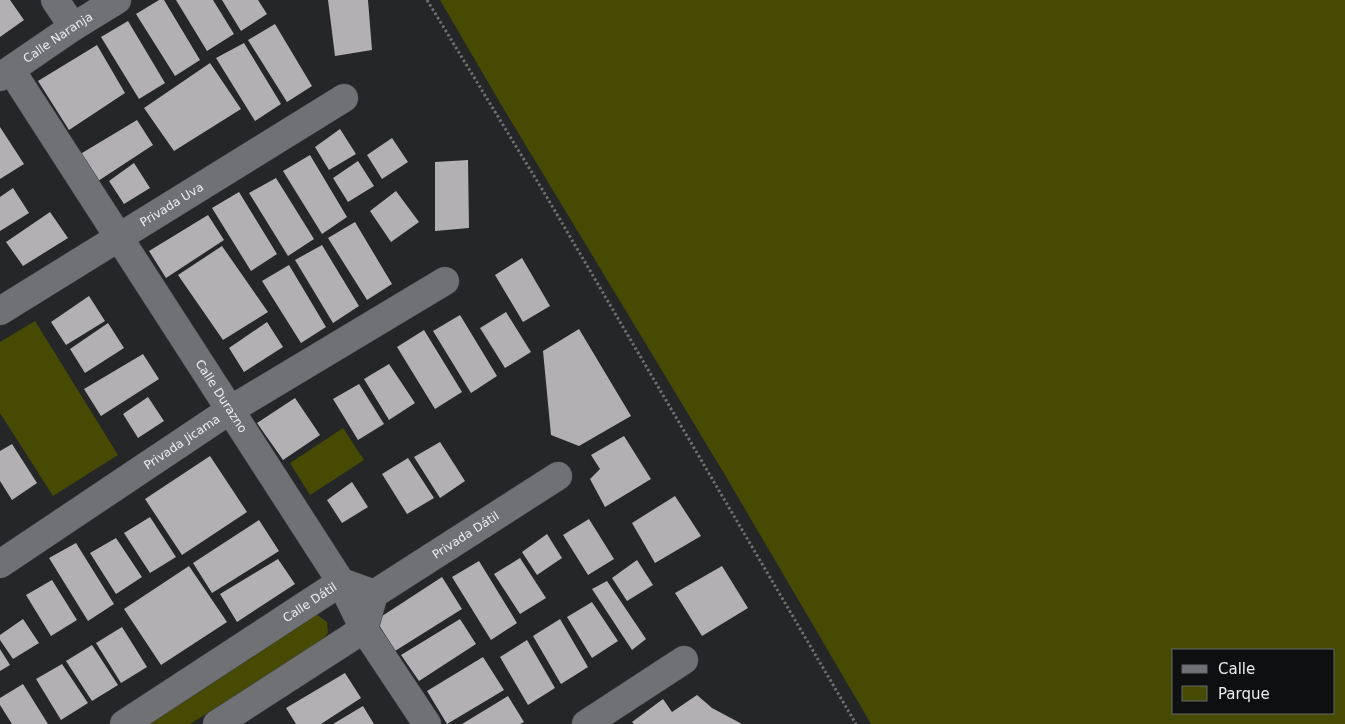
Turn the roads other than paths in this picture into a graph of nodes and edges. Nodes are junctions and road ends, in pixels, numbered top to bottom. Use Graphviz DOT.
graph roads {
  1 [pos="55,0"];
  2 [pos="117,0"];
  3 [pos="73,27"];
  4 [pos="6,74"];
  5 [pos="344,98"];
  6 [pos="120,236"];
  7 [pos="445,281"];
  8 [pos="0,311"];
  9 [pos="230,410"];
  10 [pos="558,476"];
  11 [pos="0,564"];
  12 [pos="341,582"];
  13 [pos="374,594"];
  14 [pos="364,629"];
  15 [pos="684,660"];
  16 [pos="124,724"];
  17 [pos="217,724"];
  18 [pos="427,724"];
  19 [pos="586,724"];
  1 -- 3 [label="street"];
  2 -- 3 [label="street, Calle Naranja"];
  3 -- 4 [label="street, Calle Naranja"];
  4 -- 6 [label="street, Calle Durazno"];
  5 -- 6 [label="street, Privada Uva"];
  6 -- 8 [label="street, Privada Uva"];
  6 -- 9 [label="street, Calle Durazno"];
  7 -- 9 [label="street, Privada Jicama"];
  9 -- 11 [label="street, Privada Jicama"];
  9 -- 12 [label="street, Calle Durazno"];
  10 -- 13 [label="street, Privada Dátil"];
  12 -- 13 [label="street, Calle Dátil"];
  12 -- 14 [label="street, Calle Durazno"];
  12 -- 16 [label="street, Calle Dátil"];
  13 -- 14 [label="street"];
  14 -- 17 [label="street"];
  14 -- 18 [label="street, Calle Durazno"];
  15 -- 19 [label="street"];
}
